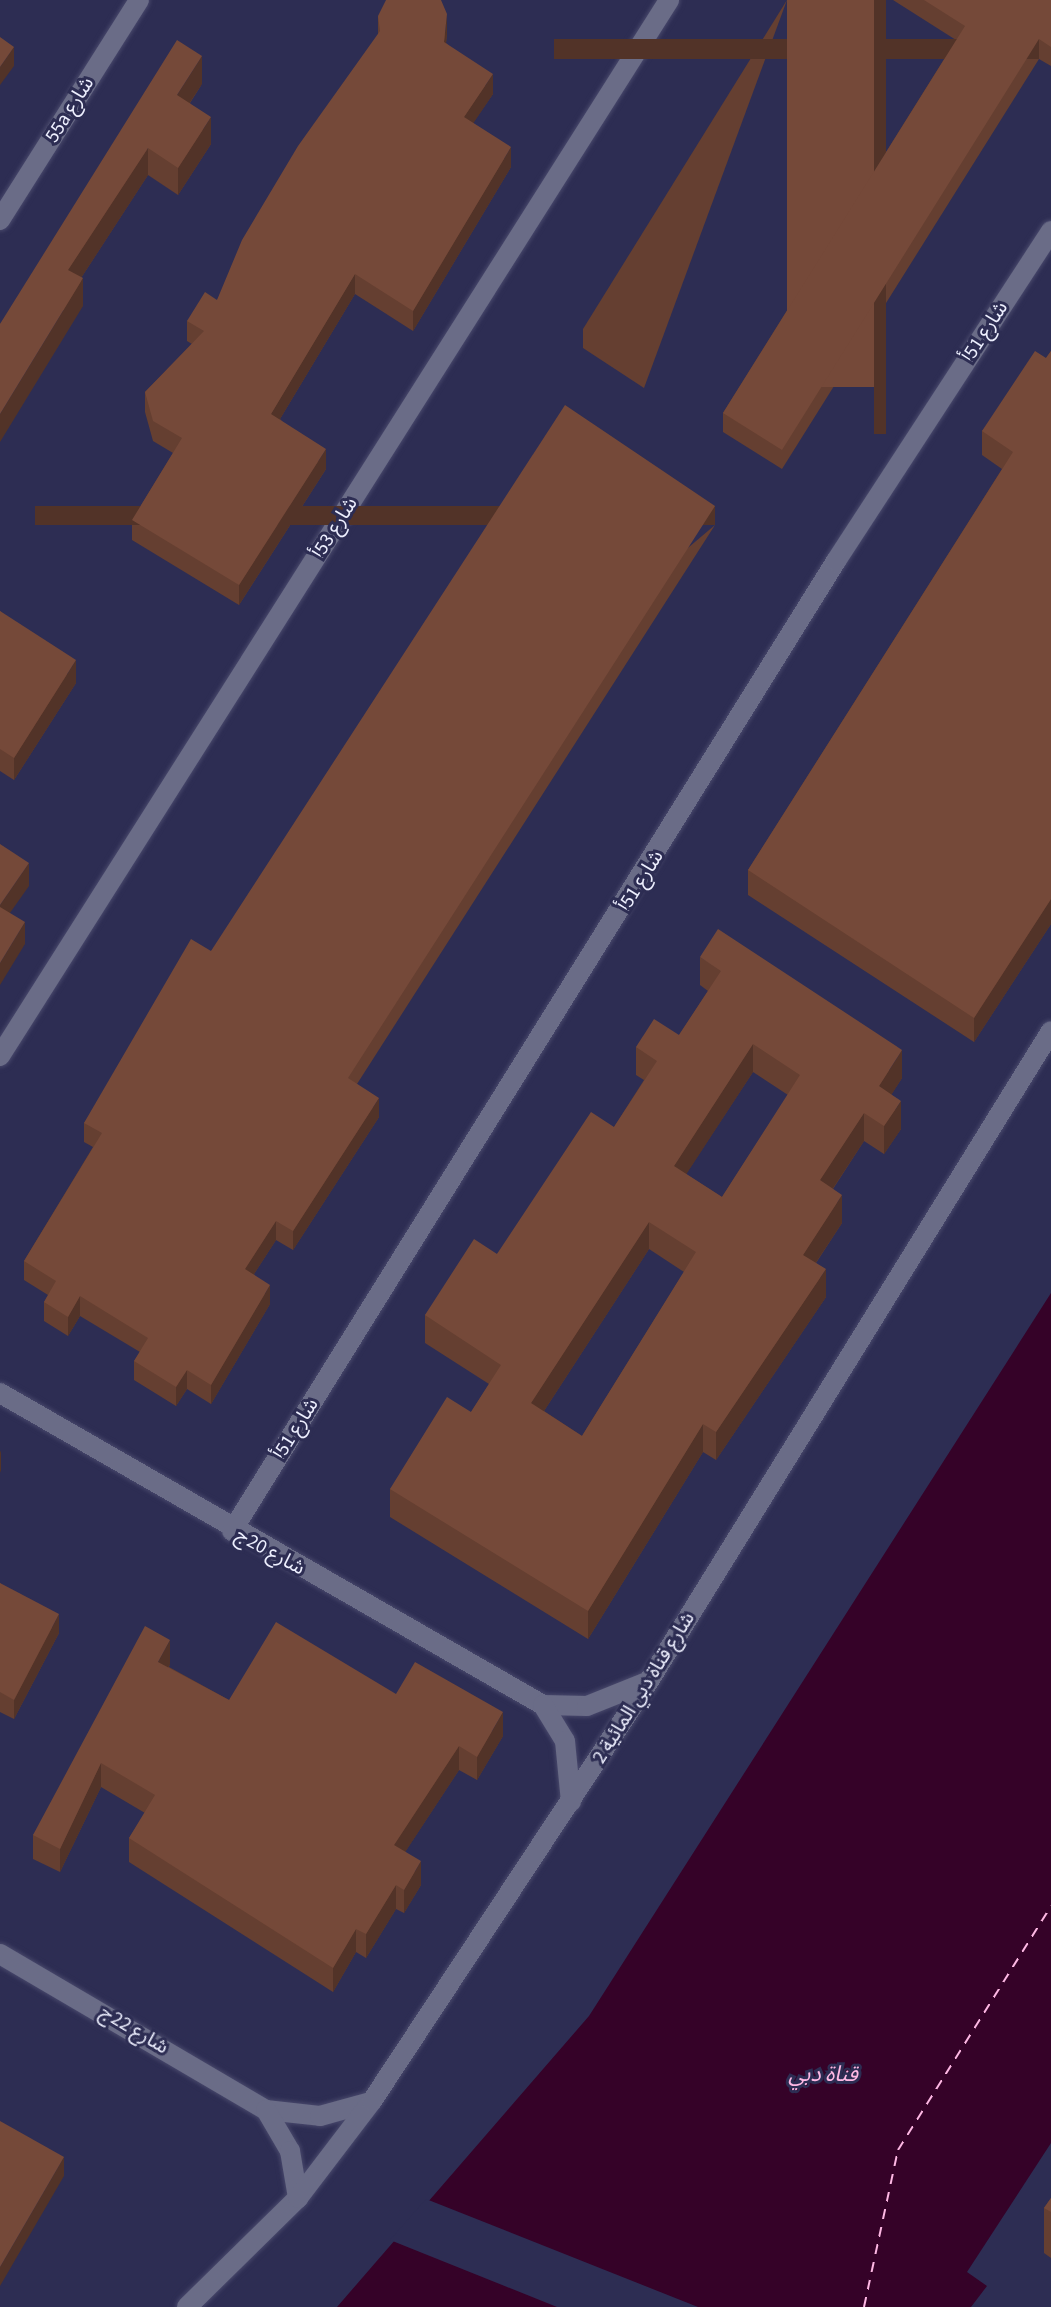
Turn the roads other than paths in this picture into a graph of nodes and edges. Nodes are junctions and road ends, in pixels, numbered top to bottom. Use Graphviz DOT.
graph roads {
  1 [pos="139,0"];
  2 [pos="669,0"];
  3 [pos="0,220"];
  4 [pos="1051,231"];
  5 [pos="1051,1031"];
  6 [pos="0,1056"];
  7 [pos="0,1393"];
  8 [pos="232,1531"];
  9 [pos="649,1681"];
  10 [pos="543,1705"];
  11 [pos="571,1803"];
  12 [pos="0,1954"];
  13 [pos="372,2101"];
  14 [pos="266,2110"];
  15 [pos="298,2198"];
  16 [pos="187,2307"];
  1 -- 3 [label="street, 55a شارع"];
  2 -- 6 [label="street, شارع 53أ"];
  4 -- 8 [label="street, شارع 51أ"];
  5 -- 9 [label="street, شارع قناة دبي المائية 2"];
  7 -- 8 [label="street, شارع 20ج"];
  8 -- 10 [label="street, شارع 20ج"];
  9 -- 10 [label="street"];
  9 -- 11 [label="street, شارع قناة دبي المائية 2"];
  10 -- 11 [label="street, شارع 20ج"];
  11 -- 13 [label="street, شارع قناة دبي المائية 2"];
  12 -- 14 [label="street, شارع 22ج"];
  13 -- 14 [label="street, شارع 22ج"];
  13 -- 15 [label="street, شارع قناة دبي المائية 2"];
  14 -- 15 [label="street, شارع 22ج"];
  15 -- 16 [label="street, شارع قناة دبي المائية 2"];
}
